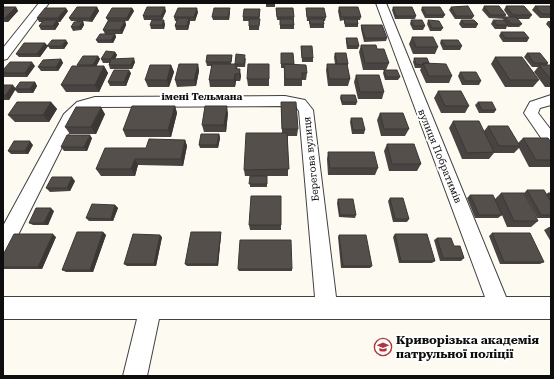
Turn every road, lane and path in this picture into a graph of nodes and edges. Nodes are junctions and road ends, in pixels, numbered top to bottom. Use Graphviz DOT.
graph roads {
  1 [pos="44,3"];
  2 [pos="381,3"];
  3 [pos="3,56"];
  4 [pos="551,100"];
  5 [pos="551,141"];
  6 [pos="3,245"];
  7 [pos="3,308"];
  8 [pos="150,308"];
  9 [pos="326,308"];
  10 [pos="500,308"];
  11 [pos="551,308"];
  12 [pos="135,376"];
  1 -- 3 [label="street"];
  2 -- 10 [label="street, вулиця Побратимів"];
  4 -- 5 [label="street"];
  6 -- 9 [label="street, Берегова вулиця"];
  7 -- 8 [label="street"];
  8 -- 9 [label="street"];
  8 -- 12 [label="street"];
  9 -- 10 [label="street"];
  10 -- 11 [label="street"];
}
